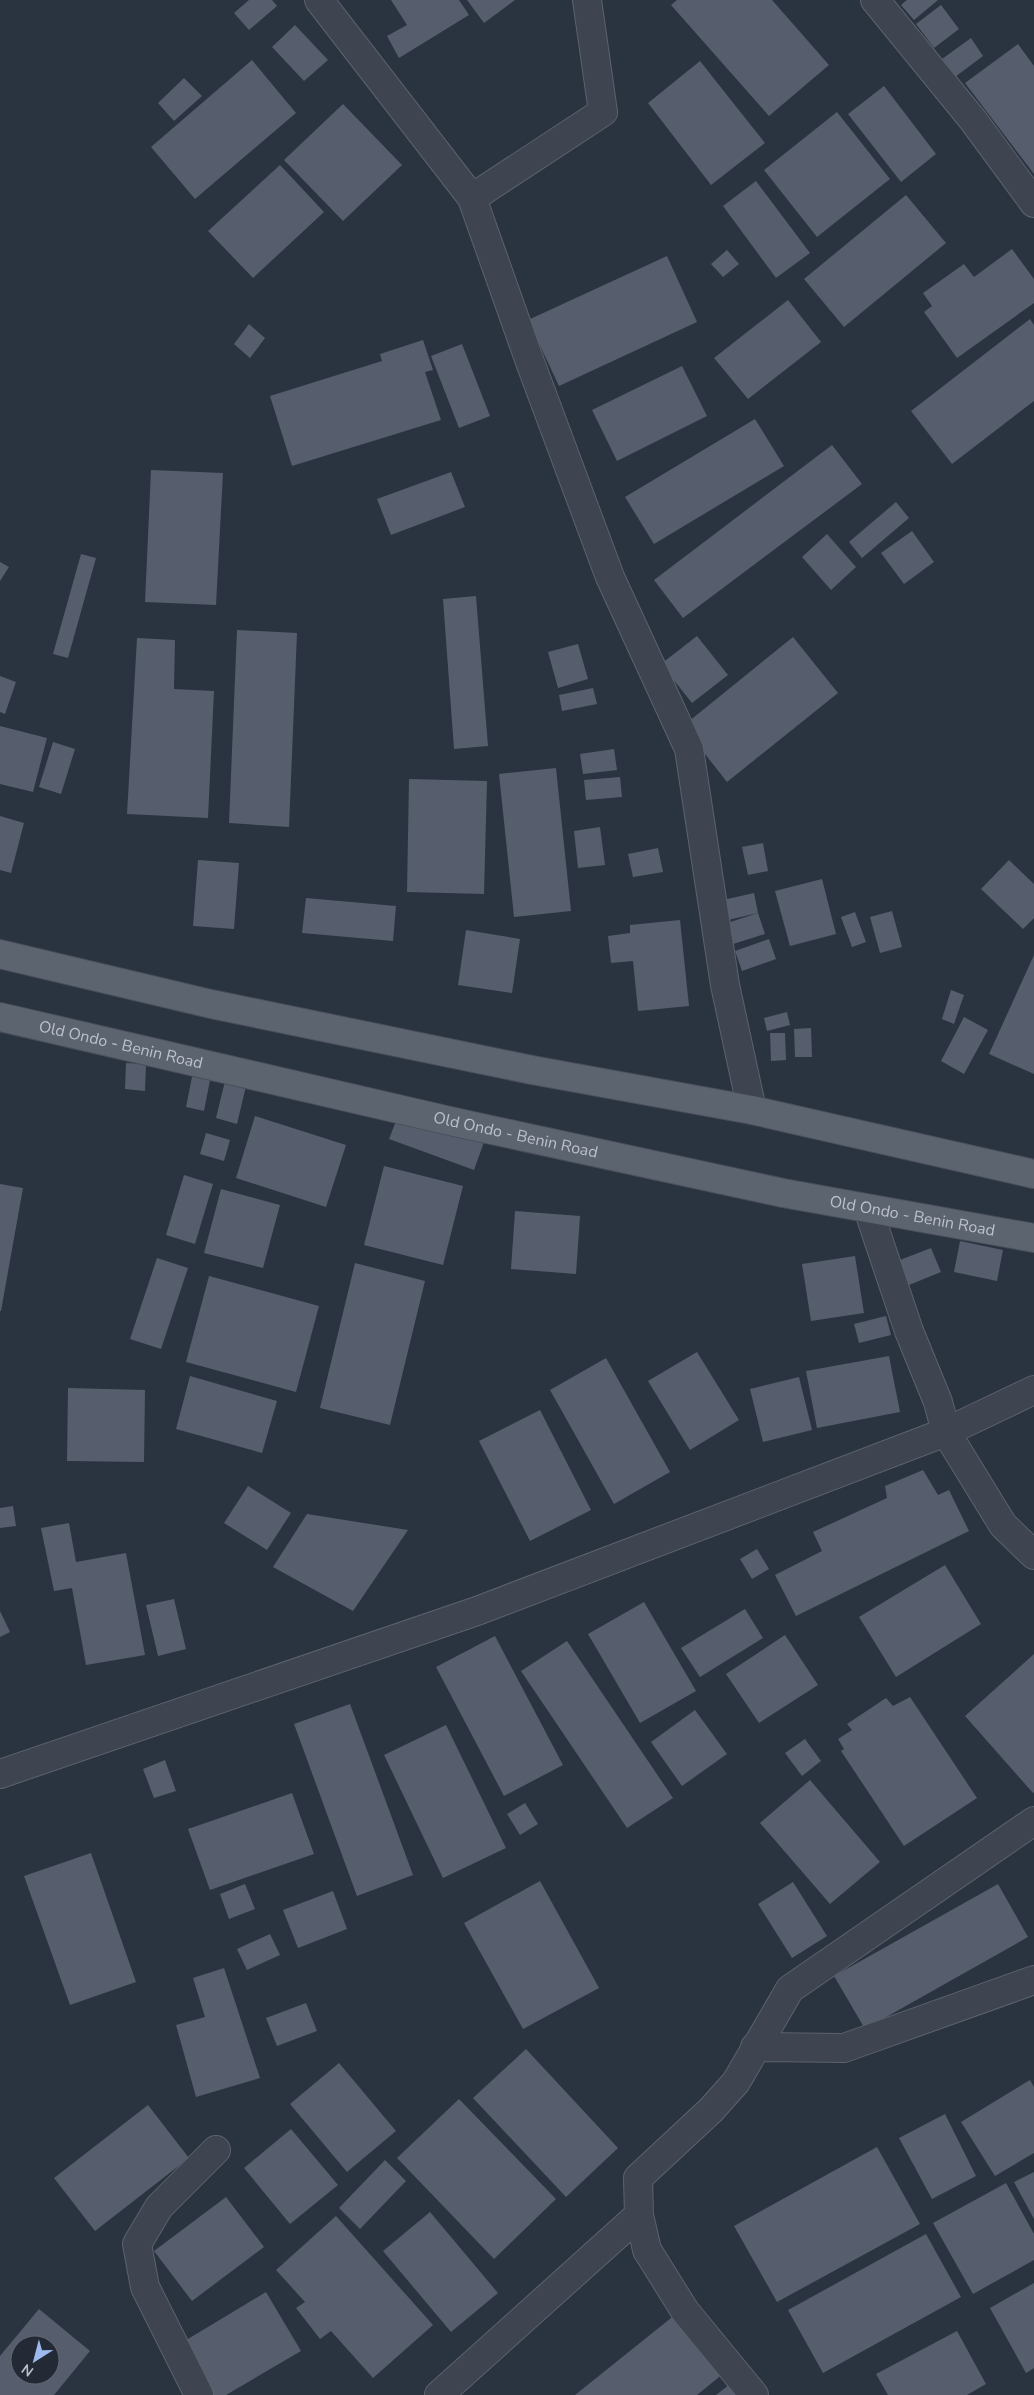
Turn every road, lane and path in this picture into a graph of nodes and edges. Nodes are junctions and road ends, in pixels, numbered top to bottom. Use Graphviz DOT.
graph roads {
  1 [pos="319,0"];
  2 [pos="587,0"];
  3 [pos="875,0"];
  4 [pos="472,198"];
  5 [pos="1034,204"];
  6 [pos="0,954"];
  7 [pos="0,1017"];
  8 [pos="752,1110"];
  9 [pos="1034,1174"];
  10 [pos="868,1208"];
  11 [pos="1034,1238"];
  12 [pos="1034,1390"];
  13 [pos="946,1432"];
  14 [pos="1034,1555"];
  15 [pos="0,1774"];
  16 [pos="1034,1821"];
  17 [pos="1034,1980"];
  18 [pos="755,2047"];
  19 [pos="216,2150"];
  20 [pos="639,2215"];
  21 [pos="199,2395"];
  22 [pos="439,2395"];
  23 [pos="754,2395"];
  1 -- 4 [label="street"];
  2 -- 4 [label="street"];
  3 -- 5 [label="street"];
  4 -- 8 [label="street"];
  6 -- 8 [label="main road"];
  7 -- 10 [label="main road, Old Ondo - Benin Road"];
  8 -- 9 [label="main road"];
  10 -- 11 [label="main road, Old Ondo - Benin Road"];
  10 -- 13 [label="street"];
  12 -- 13 [label="street"];
  13 -- 14 [label="street"];
  13 -- 15 [label="street"];
  16 -- 18 [label="street"];
  17 -- 18 [label="street"];
  18 -- 20 [label="street"];
  19 -- 21 [label="street"];
  20 -- 22 [label="street"];
  20 -- 23 [label="street"];
}
